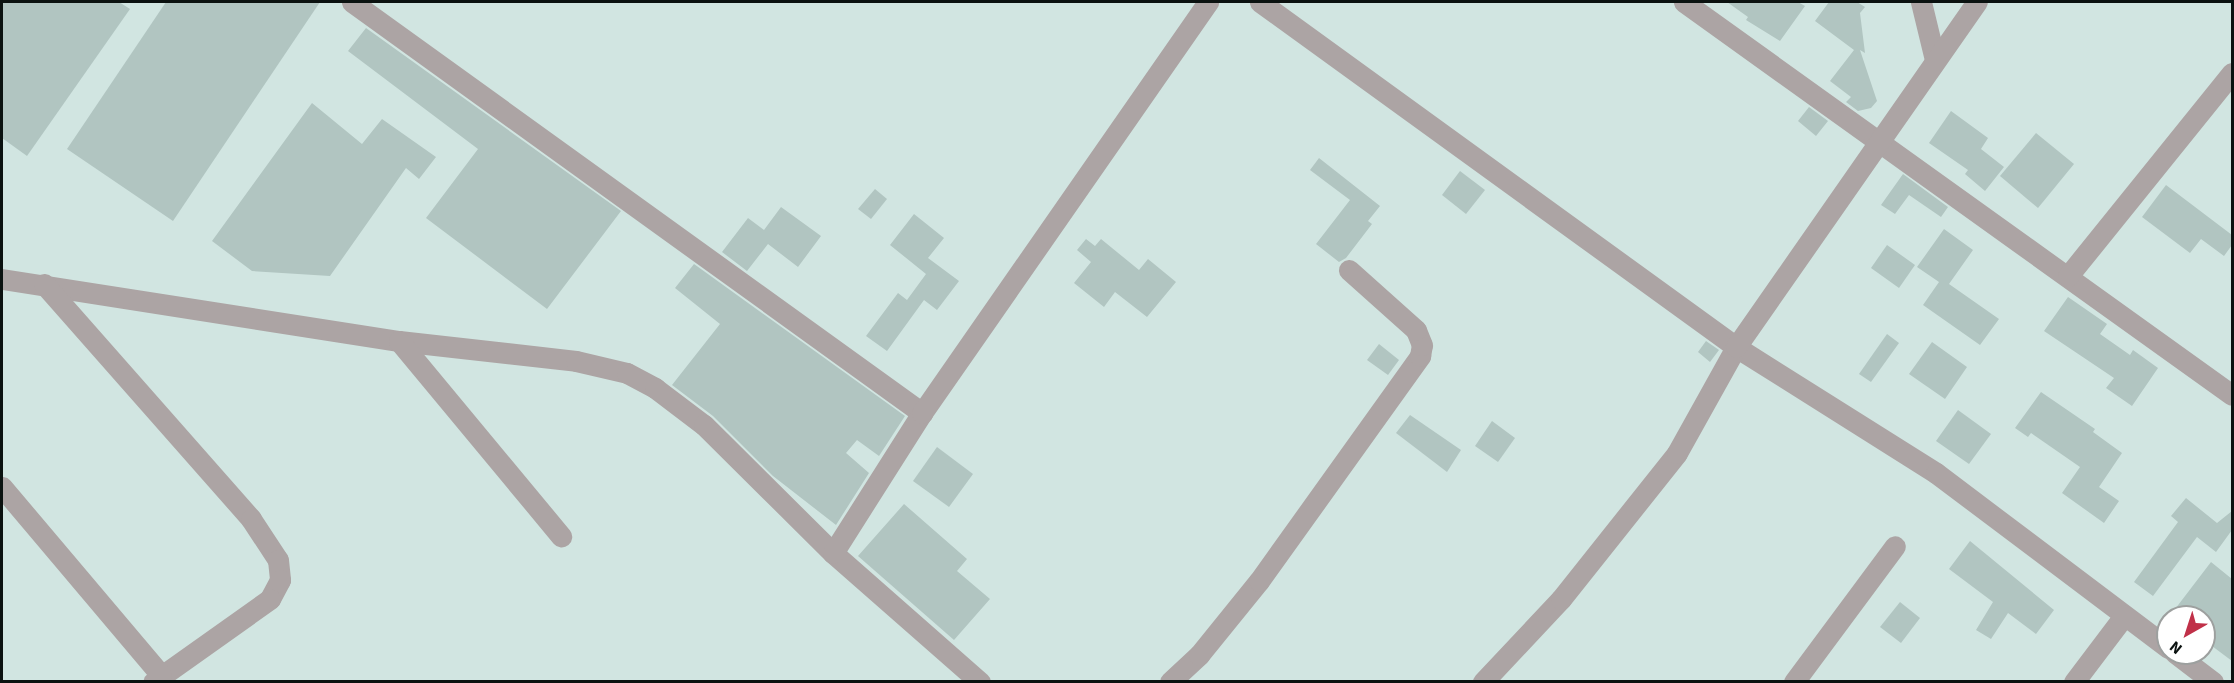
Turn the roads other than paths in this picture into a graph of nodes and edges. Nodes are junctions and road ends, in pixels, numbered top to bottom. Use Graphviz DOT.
graph roads {
  1 [pos="352,2"];
  2 [pos="1208,2"];
  3 [pos="1260,2"];
  4 [pos="1684,2"];
  5 [pos="1922,2"];
  6 [pos="1977,2"];
  7 [pos="1935,60"];
  8 [pos="2232,73"];
  9 [pos="1880,140"];
  10 [pos="1349,270"];
  11 [pos="2068,276"];
  12 [pos="2,279"];
  13 [pos="45,284"];
  14 [pos="399,341"];
  15 [pos="1736,347"];
  16 [pos="2232,394"];
  17 [pos="922,413"];
  18 [pos="2,487"];
  19 [pos="561,536"];
  20 [pos="1895,546"];
  21 [pos="832,554"];
  22 [pos="2124,616"];
  23 [pos="2156,639"];
  24 [pos="2191,665"];
  25 [pos="157,678"];
  26 [pos="980,681"];
  27 [pos="1170,681"];
  28 [pos="1483,681"];
  29 [pos="1794,681"];
  30 [pos="2074,681"];
  31 [pos="2213,681"];
  1 -- 17 [label="street"];
  2 -- 17 [label="street"];
  3 -- 15 [label="street"];
  4 -- 9 [label="street"];
  5 -- 7 [label="street"];
  6 -- 7 [label="street"];
  7 -- 9 [label="street"];
  8 -- 11 [label="street"];
  9 -- 11 [label="street"];
  9 -- 15 [label="street"];
  10 -- 27 [label="street"];
  11 -- 16 [label="street"];
  12 -- 13 [label="street"];
  13 -- 14 [label="street"];
  13 -- 25 [label="street"];
  14 -- 19 [label="street"];
  14 -- 21 [label="street"];
  15 -- 22 [label="street"];
  15 -- 28 [label="street"];
  17 -- 21 [label="street"];
  18 -- 25 [label="street"];
  20 -- 29 [label="street"];
  21 -- 26 [label="street"];
  22 -- 23 [label="street"];
  22 -- 30 [label="street"];
  24 -- 31 [label="street"];
}
